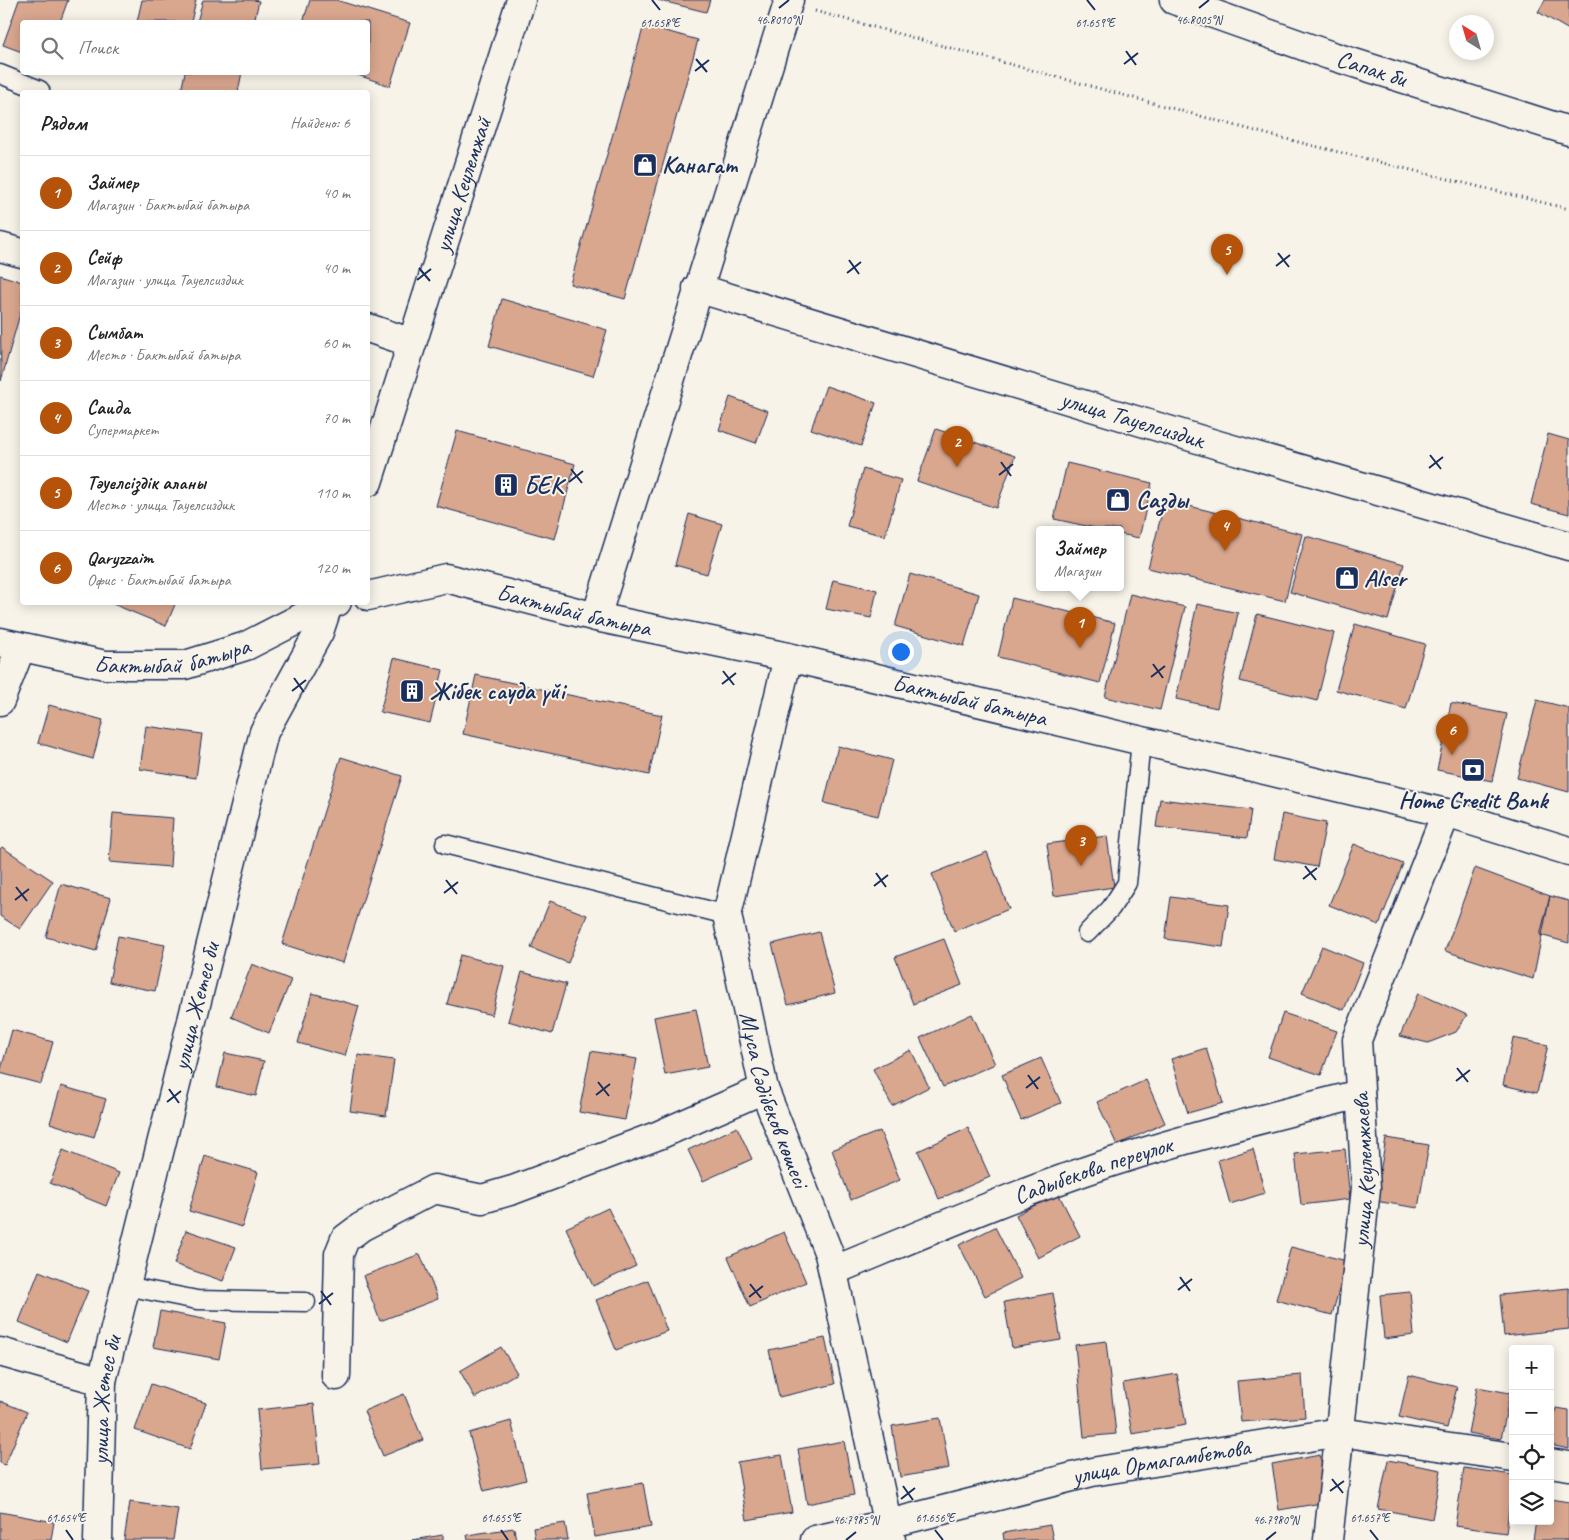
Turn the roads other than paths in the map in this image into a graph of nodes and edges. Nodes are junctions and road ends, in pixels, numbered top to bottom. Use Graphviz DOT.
graph roads {
  1 [pos="521,0"];
  2 [pos="1174,0"];
  3 [pos="788,2"];
  4 [pos="0,74"];
  5 [pos="40,90"];
  6 [pos="1569,131"];
  7 [pos="0,247"];
  8 [pos="20,252"];
  9 [pos="697,288"];
  10 [pos="370,329"];
  11 [pos="412,343"];
  12 [pos="370,476"];
  13 [pos="1569,546"];
  14 [pos="370,596"];
  15 [pos="328,605"];
  16 [pos="331,605"];
  17 [pos="596,617"];
  18 [pos="10,645"];
  19 [pos="788,657"];
  20 [pos="0,701"];
  21 [pos="1141,741"];
  22 [pos="1446,813"];
  23 [pos="445,844"];
  24 [pos="1569,851"];
  25 [pos="727,915"];
  26 [pos="1087,933"];
  27 [pos="764,1089"];
  28 [pos="1360,1094"];
  29 [pos="833,1271"];
  30 [pos="126,1286"];
  31 [pos="306,1302"];
  32 [pos="0,1352"];
  33 [pos="336,1376"];
  34 [pos="102,1381"];
  35 [pos="1340,1432"];
  36 [pos="1509,1456"];
  37 [pos="1554,1464"];
  38 [pos="1569,1466"];
  39 [pos="890,1532"];
  40 [pos="98,1540"];
  41 [pos="815,1540"];
  42 [pos="1328,1540"];
  1 -- 11 [label="street, улица Кеулемжай"];
  2 -- 6 [label="street, Сапак би"];
  3 -- 9 [label="street"];
  4 -- 5 [label="lane"];
  7 -- 8 [label="street"];
  9 -- 13 [label="street, улица Тауелсиздик"];
  9 -- 17 [label="street"];
  10 -- 11 [label="street"];
  11 -- 12 [label="street, улица Кеулемжай"];
  14 -- 17 [label="street, Бактыбай батыра"];
  15 -- 18 [label="street, Бактыбай батыра"];
  16 -- 30 [label="street, улица Жетес би"];
  17 -- 19 [label="street, Бактыбай батыра"];
  18 -- 20 [label="street"];
  19 -- 21 [label="street, Бактыбай батыра"];
  19 -- 25 [label="street, Мұса Сәдібеков көшесі"];
  21 -- 22 [label="street, Бактыбай батыра"];
  21 -- 26 [label="lane"];
  22 -- 24 [label="street, Бактыбай батыра"];
  22 -- 28 [label="street, улица Кеулемжаева"];
  23 -- 25 [label="lane"];
  25 -- 27 [label="street, Мұса Сәдібеков көшесі"];
  27 -- 29 [label="street, Мұса Сәдібеков көшесі"];
  27 -- 33 [label="street"];
  28 -- 29 [label="street, Садыбекова переулок"];
  28 -- 35 [label="street, улица Кеулемжаева"];
  29 -- 39 [label="street, Мұса Сәдібеков көшесі"];
  30 -- 31 [label="lane"];
  30 -- 34 [label="street, улица Жетес би"];
  32 -- 34 [label="street"];
  34 -- 40 [label="street, улица Жетес би"];
  35 -- 36 [label="street, улица Ормагамбетова"];
  35 -- 39 [label="street, улица Ормагамбетова"];
  35 -- 42 [label="street, улица Кеулемжаева"];
  37 -- 38 [label="street"];
  39 -- 41 [label="street, улица Ормагамбетова"];
}
